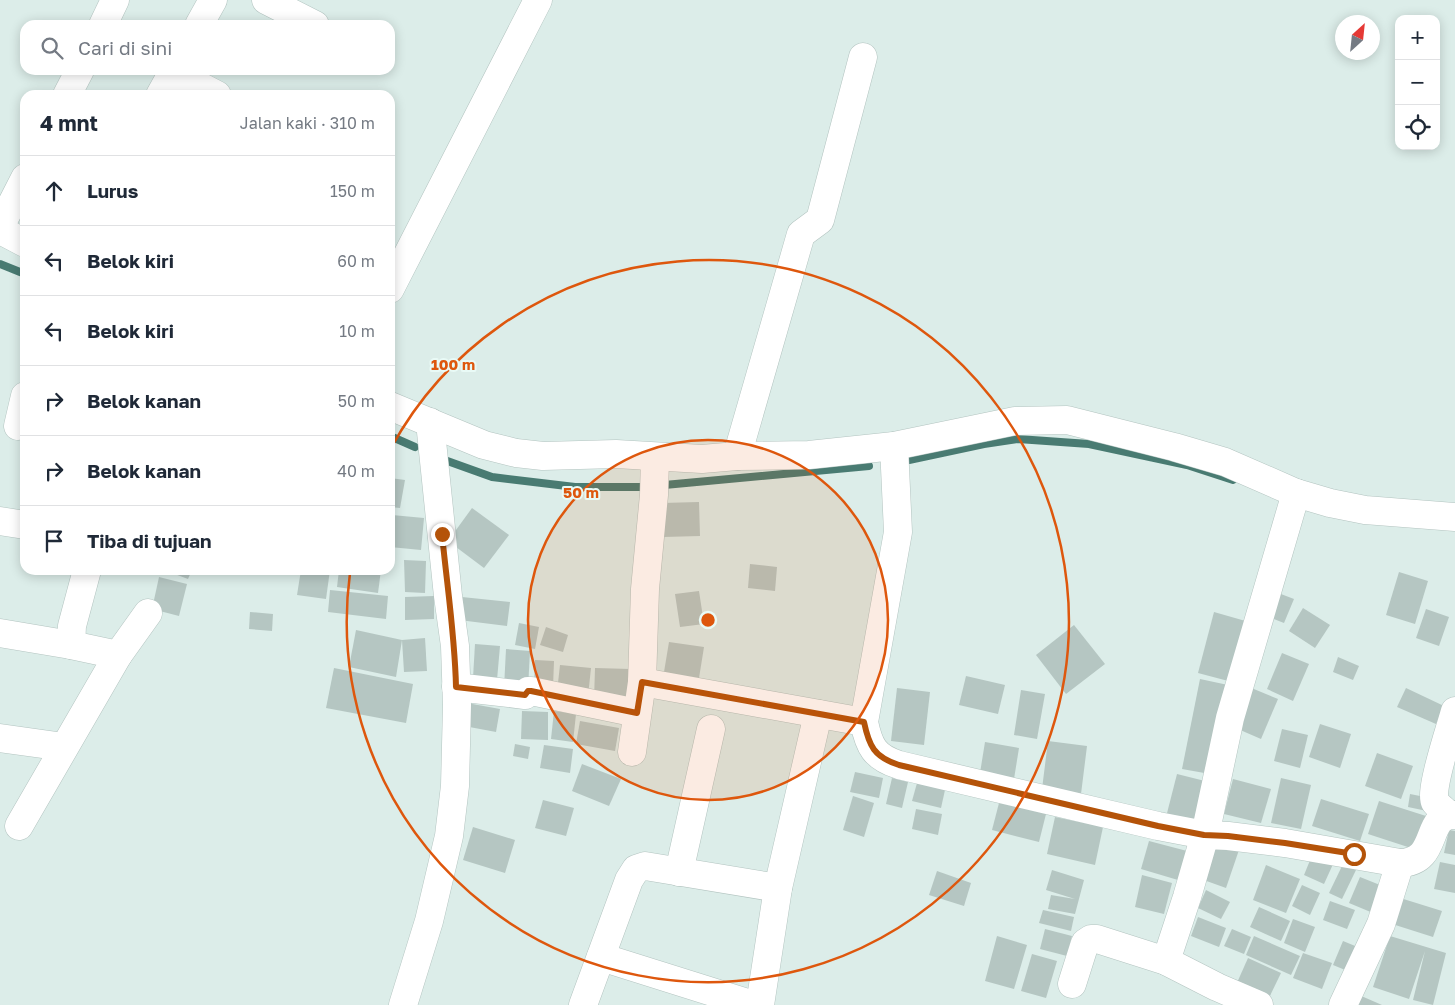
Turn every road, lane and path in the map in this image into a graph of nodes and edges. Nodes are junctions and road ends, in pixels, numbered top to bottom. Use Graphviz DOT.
graph roads {
  1 [pos="115,0"];
  2 [pos="213,0"];
  3 [pos="266,0"];
  4 [pos="538,0"];
  5 [pos="105,20"];
  6 [pos="202,20"];
  7 [pos="305,20"];
  8 [pos="863,57"];
  9 [pos="77,75"];
  10 [pos="169,79"];
  11 [pos="70,90"];
  12 [pos="202,90"];
  13 [pos="20,188"];
  14 [pos="0,228"];
  15 [pos="20,240"];
  16 [pos="395,279"];
  17 [pos="395,408"];
  18 [pos="20,417"];
  19 [pos="430,422"];
  20 [pos="18,426"];
  21 [pos="894,446"];
  22 [pos="738,456"];
  23 [pos="655,474"];
  24 [pos="1294,501"];
  25 [pos="1455,517"];
  26 [pos="0,521"];
  27 [pos="20,524"];
  28 [pos="86,575"];
  29 [pos="148,613"];
  30 [pos="0,634"];
  31 [pos="71,645"];
  32 [pos="118,655"];
  33 [pos="642,682"];
  34 [pos="456,687"];
  35 [pos="1455,711"];
  36 [pos="637,713"];
  37 [pos="818,714"];
  38 [pos="864,722"];
  39 [pos="711,729"];
  40 [pos="0,738"];
  41 [pos="64,747"];
  42 [pos="632,752"];
  43 [pos="1452,815"];
  44 [pos="19,826"];
  45 [pos="1204,835"];
  46 [pos="1400,863"];
  47 [pos="679,872"];
  48 [pos="778,888"];
  49 [pos="600,958"];
  50 [pos="1166,961"];
  51 [pos="1072,984"];
  52 [pos="403,1005"];
  53 [pos="584,1005"];
  54 [pos="754,1005"];
  55 [pos="760,1005"];
  56 [pos="1259,1005"];
  57 [pos="1343,1005"];
  1 -- 5 [label="street"];
  2 -- 6 [label="street"];
  3 -- 7 [label="street"];
  4 -- 16 [label="street"];
  8 -- 22 [label="street"];
  9 -- 11 [label="street"];
  10 -- 12 [label="street"];
  13 -- 14 [label="street"];
  14 -- 15 [label="street"];
  17 -- 19 [label="street"];
  18 -- 20 [label="street"];
  19 -- 23 [label="street"];
  19 -- 34 [label="street"];
  21 -- 22 [label="street"];
  21 -- 24 [label="street"];
  21 -- 38 [label="street"];
  22 -- 23 [label="street"];
  23 -- 33 [label="street"];
  24 -- 25 [label="street"];
  24 -- 45 [label="street"];
  26 -- 27 [label="street"];
  28 -- 31 [label="street"];
  29 -- 32 [label="street"];
  30 -- 31 [label="street"];
  31 -- 32 [label="street"];
  32 -- 41 [label="street"];
  33 -- 36 [label="street"];
  33 -- 37 [label="street"];
  34 -- 36 [label="street"];
  34 -- 52 [label="street"];
  35 -- 43 [label="street"];
  36 -- 42 [label="street"];
  37 -- 38 [label="street"];
  37 -- 48 [label="street"];
  38 -- 45 [label="street"];
  39 -- 47 [label="street"];
  40 -- 41 [label="street"];
  41 -- 44 [label="street"];
  43 -- 46 [label="street"];
  45 -- 46 [label="street"];
  45 -- 50 [label="street"];
  46 -- 57 [label="street"];
  47 -- 48 [label="street"];
  47 -- 49 [label="street"];
  48 -- 55 [label="street"];
  49 -- 53 [label="street"];
  49 -- 54 [label="street"];
  50 -- 51 [label="street"];
  50 -- 56 [label="street"];
}
